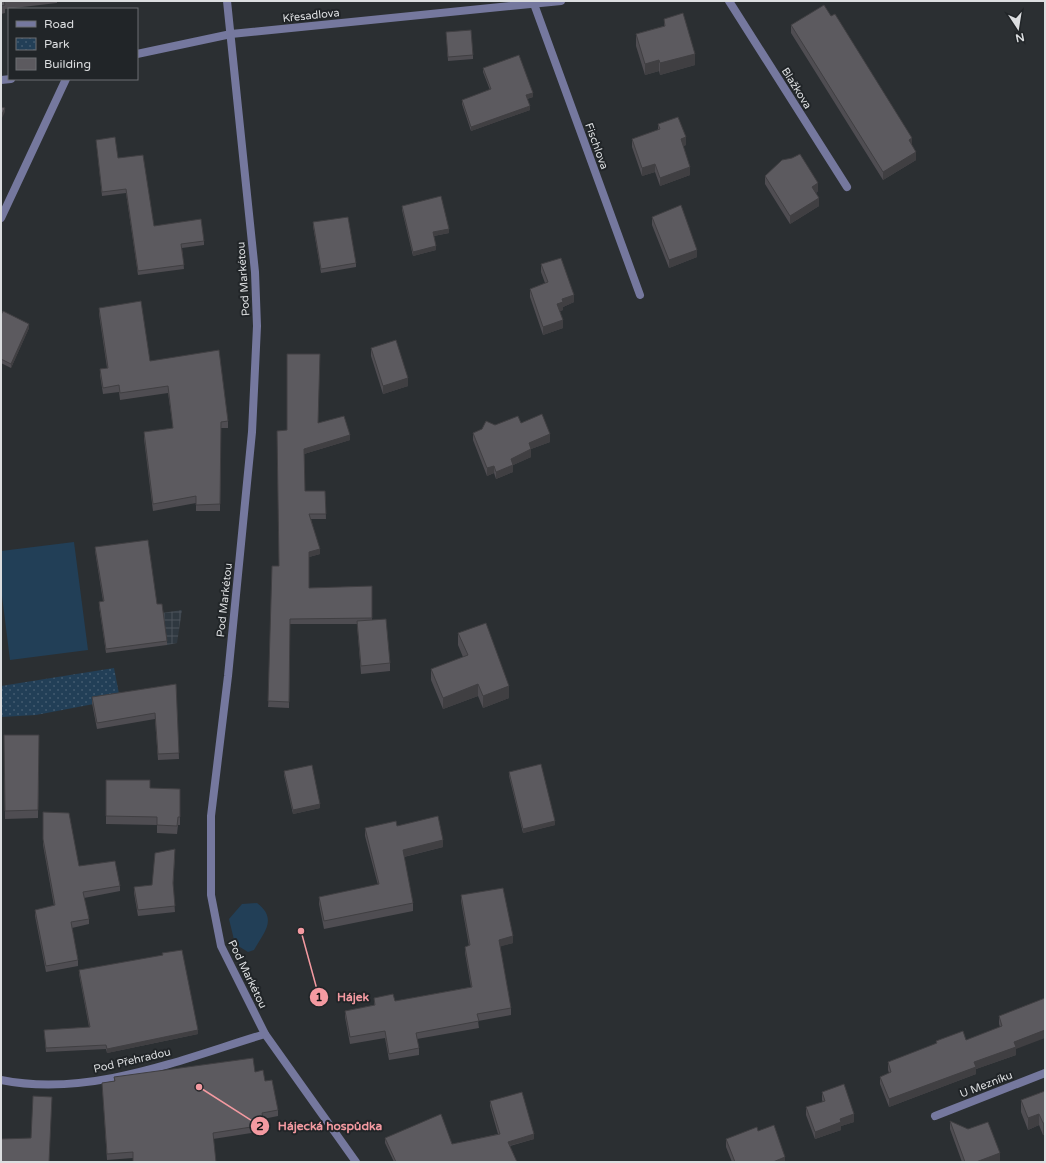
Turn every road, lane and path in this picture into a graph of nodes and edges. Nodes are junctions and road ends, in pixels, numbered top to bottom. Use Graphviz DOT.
graph roads {
  1 [pos="227,1"];
  2 [pos="561,1"];
  3 [pos="728,1"];
  4 [pos="534,4"];
  5 [pos="231,34"];
  6 [pos="138,54"];
  7 [pos="66,80"];
  8 [pos="847,187"];
  9 [pos="1,218"];
  10 [pos="640,295"];
  11 [pos="265,1034"];
  12 [pos="1045,1073"];
  13 [pos="1,1080"];
  14 [pos="935,1116"];
  15 [pos="356,1162"];
  1 -- 5 [label="street, Pod Markétou"];
  2 -- 4 [label="street, Křesadlova"];
  3 -- 8 [label="street, Blažkova"];
  4 -- 5 [label="street, Křesadlova"];
  4 -- 10 [label="street, Fischlova"];
  5 -- 6 [label="street, Křesadlova"];
  5 -- 11 [label="street, Pod Markétou"];
  7 -- 9 [label="street"];
  11 -- 13 [label="street, Pod Přehradou"];
  11 -- 15 [label="street, Pod Markétou"];
  12 -- 14 [label="street, U Mezníku"];
}
